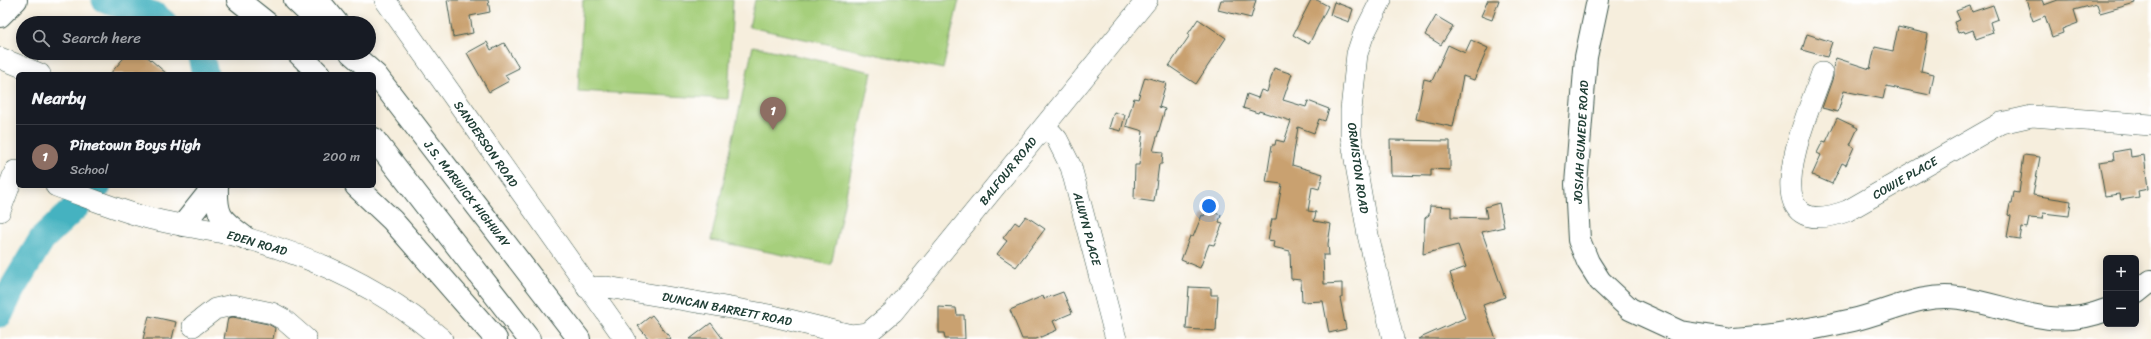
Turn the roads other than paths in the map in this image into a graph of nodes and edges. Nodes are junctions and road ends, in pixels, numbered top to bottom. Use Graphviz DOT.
graph roads {
  1 [pos="238,0"];
  2 [pos="295,0"];
  3 [pos="318,0"];
  4 [pos="385,0"];
  5 [pos="1147,0"];
  6 [pos="1381,0"];
  7 [pos="1598,0"];
  8 [pos="258,16"];
  9 [pos="312,16"];
  10 [pos="331,16"];
  11 [pos="0,58"];
  12 [pos="305,60"];
  13 [pos="359,60"];
  14 [pos="365,60"];
  15 [pos="35,72"];
  16 [pos="317,72"];
  17 [pos="373,72"];
  18 [pos="374,72"];
  19 [pos="1822,73"];
  20 [pos="376,75"];
  21 [pos="2151,125"];
  22 [pos="1045,126"];
  23 [pos="376,142"];
  24 [pos="11,169"];
  25 [pos="62,188"];
  26 [pos="213,188"];
  27 [pos="215,188"];
  28 [pos="358,188"];
  29 [pos="0,211"];
  30 [pos="183,225"];
  31 [pos="247,239"];
  32 [pos="2151,281"];
  33 [pos="587,288"];
  34 [pos="2137,291"];
  35 [pos="2103,311"];
  36 [pos="193,326"];
  37 [pos="863,337"];
  38 [pos="306,339"];
  39 [pos="442,339"];
  40 [pos="496,339"];
  41 [pos="528,339"];
  42 [pos="579,339"];
  43 [pos="625,339"];
  44 [pos="1116,339"];
  45 [pos="1393,339"];
  46 [pos="1726,339"];
  47 [pos="1734,339"];
  1 -- 8 [label="main road"];
  2 -- 9 [label="main road"];
  3 -- 10 [label="main road"];
  4 -- 33 [label="street, SANDERSON ROAD"];
  5 -- 22 [label="street, BALFOUR ROAD"];
  6 -- 45 [label="street, ORMISTON ROAD"];
  7 -- 46 [label="main road, JOSIAH GUMEDE ROAD"];
  11 -- 15 [label="street"];
  12 -- 16 [label="main road"];
  13 -- 17 [label="main road, J.S. MARWICK HIGHWAY"];
  14 -- 18 [label="main road"];
  19 -- 21 [label="street, COWIE PLACE"];
  20 -- 42 [label="main road, J.S. MARWICK HIGHWAY"];
  22 -- 37 [label="street, BALFOUR ROAD"];
  22 -- 44 [label="street, ALWYN PLACE"];
  23 -- 41 [label="main road"];
  24 -- 29 [label="street"];
  25 -- 30 [label="street, EDEN ROAD"];
  26 -- 30 [label="main road"];
  27 -- 31 [label="main road"];
  28 -- 40 [label="main road"];
  30 -- 31 [label="street, EDEN ROAD"];
  31 -- 39 [label="street, EDEN ROAD"];
  32 -- 34 [label="main road"];
  33 -- 37 [label="street, DUNCAN BARRETT ROAD"];
  33 -- 43 [label="street, SANDERSON ROAD"];
  35 -- 47 [label="main road"];
  36 -- 38 [label="street"];
}
